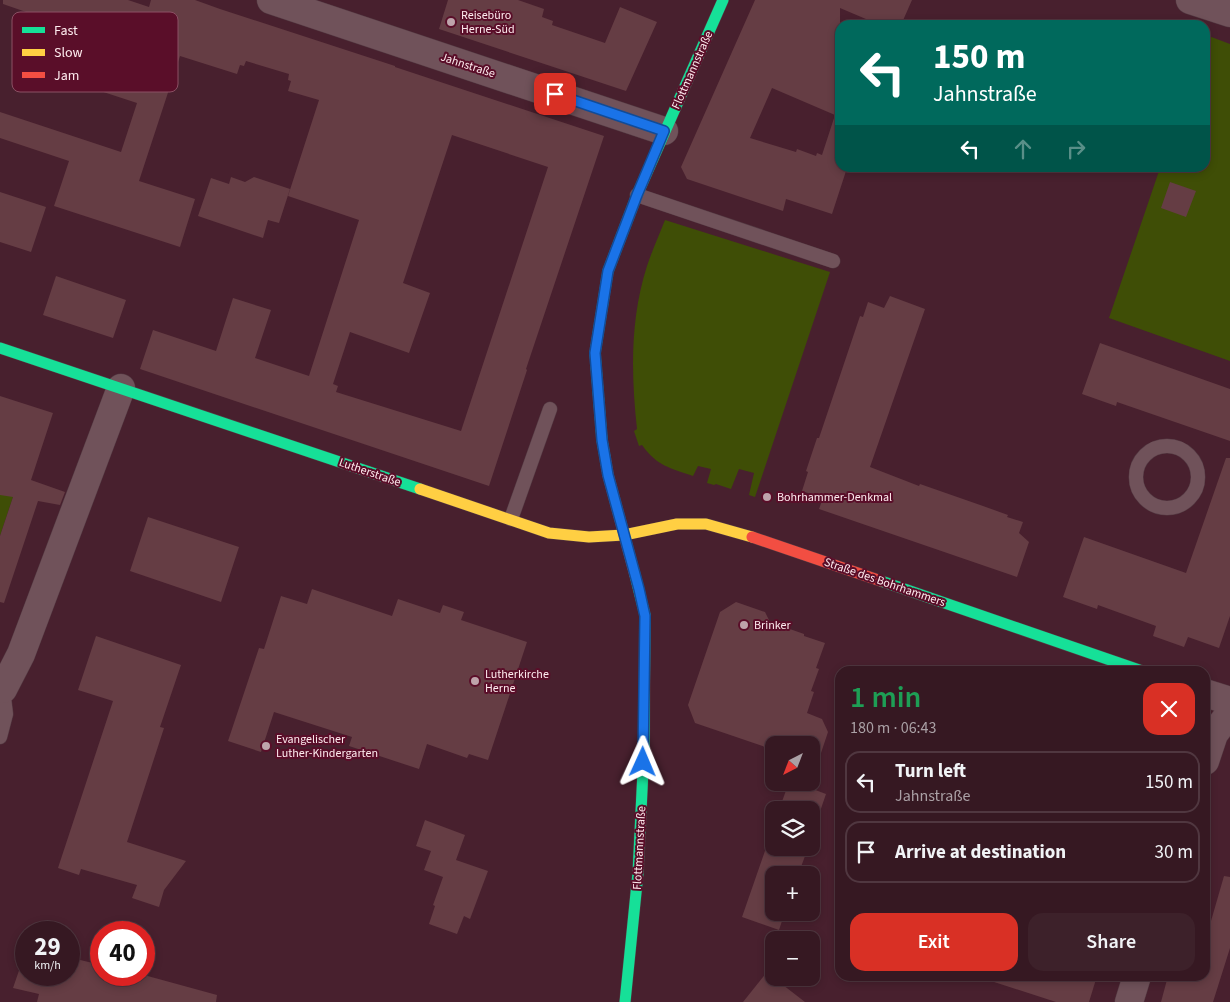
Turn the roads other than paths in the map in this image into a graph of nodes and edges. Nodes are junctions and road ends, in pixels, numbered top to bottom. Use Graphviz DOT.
graph roads {
  1 [pos="271,0"];
  2 [pos="723,0"];
  3 [pos="1190,0"];
  4 [pos="1230,13"];
  5 [pos="664,131"];
  6 [pos="637,195"];
  7 [pos="833,261"];
  8 [pos="0,348"];
  9 [pos="121,388"];
  10 [pos="550,409"];
  11 [pos="1166,508"];
  12 [pos="511,519"];
  13 [pos="624,535"];
  14 [pos="1128,666"];
  15 [pos="3,689"];
  16 [pos="1210,695"];
  17 [pos="1230,701"];
  18 [pos="1230,713"];
  19 [pos="0,737"];
  20 [pos="1210,746"];
  21 [pos="1135,981"];
  22 [pos="625,1002"];
  23 [pos="1129,1002"];
  1 -- 5 [label="street, Jahnstraße"];
  2 -- 5 [label="street, Flottmannstraße"];
  3 -- 4 [label="street"];
  5 -- 6 [label="street, Flottmannstraße"];
  6 -- 7 [label="lane"];
  6 -- 13 [label="street, Flottmannstraße"];
  8 -- 9 [label="street, Lutherstraße"];
  9 -- 12 [label="street, Lutherstraße"];
  9 -- 15 [label="street"];
  10 -- 12 [label="lane"];
  11 -- 11 [label="lane"];
  12 -- 13 [label="street, Lutherstraße"];
  13 -- 14 [label="street, Straße des Bohrhammers"];
  13 -- 22 [label="street, Flottmannstraße"];
  15 -- 19 [label="lane"];
  16 -- 17 [label="street"];
  18 -- 20 [label="street"];
  21 -- 23 [label="street"];
}
